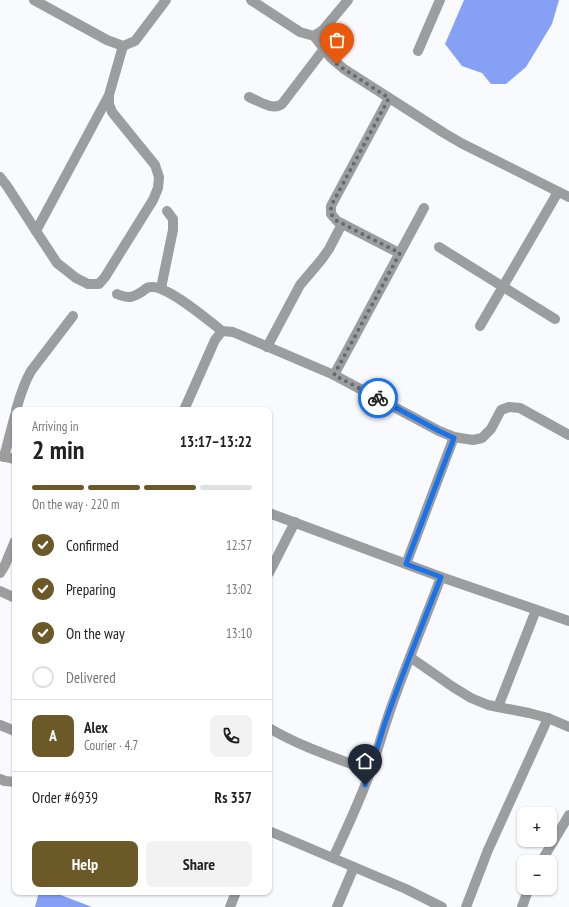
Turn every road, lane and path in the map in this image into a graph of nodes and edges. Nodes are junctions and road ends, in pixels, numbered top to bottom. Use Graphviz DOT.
graph roads {
  1 [pos="34,0"];
  2 [pos="166,0"];
  3 [pos="251,0"];
  4 [pos="348,0"];
  5 [pos="440,0"];
  6 [pos="314,36"];
  7 [pos="122,46"];
  8 [pos="324,49"];
  9 [pos="418,51"];
  10 [pos="109,95"];
  11 [pos="249,98"];
  12 [pos="389,98"];
  13 [pos="0,177"];
  14 [pos="558,192"];
  15 [pos="569,196"];
  16 [pos="424,208"];
  17 [pos="167,211"];
  18 [pos="342,224"];
  19 [pos="36,231"];
  20 [pos="438,247"];
  21 [pos="400,253"];
  22 [pos="503,287"];
  23 [pos="160,288"];
  24 [pos="117,294"];
  25 [pos="73,316"];
  26 [pos="555,319"];
  27 [pos="480,326"];
  28 [pos="222,331"];
  29 [pos="268,347"];
  30 [pos="334,375"];
  31 [pos="17,407"];
  32 [pos="185,407"];
  33 [pos="12,425"];
  34 [pos="569,435"];
  35 [pos="454,438"];
  36 [pos="2,457"];
  37 [pos="12,459"];
  38 [pos="272,514"];
  39 [pos="295,522"];
  40 [pos="12,548"];
  41 [pos="406,564"];
  42 [pos="272,567"];
  43 [pos="0,573"];
  44 [pos="441,577"];
  45 [pos="0,591"];
  46 [pos="12,597"];
  47 [pos="536,610"];
  48 [pos="569,621"];
  49 [pos="410,657"];
  50 [pos="498,707"];
  51 [pos="548,718"];
  52 [pos="0,725"];
  53 [pos="569,727"];
  54 [pos="12,730"];
  55 [pos="272,730"];
  56 [pos="370,771"];
  57 [pos="0,779"];
  58 [pos="12,782"];
  59 [pos="569,815"];
  60 [pos="272,832"];
  61 [pos="545,855"];
  62 [pos="333,858"];
  63 [pos="354,867"];
  64 [pos="235,895"];
  65 [pos="526,895"];
  66 [pos="230,907"];
  67 [pos="337,907"];
  68 [pos="442,907"];
  69 [pos="466,907"];
  70 [pos="522,907"];
  1 -- 7 [label="street"];
  2 -- 7 [label="street"];
  3 -- 6 [label="street"];
  4 -- 6 [label="street"];
  5 -- 9 [label="street"];
  6 -- 8 [label="street"];
  7 -- 10 [label="street"];
  8 -- 11 [label="street"];
  8 -- 12 [label="street"];
  10 -- 19 [label="street"];
  10 -- 19 [label="street"];
  12 -- 14 [label="street"];
  12 -- 18 [label="street"];
  13 -- 19 [label="street"];
  14 -- 15 [label="street"];
  14 -- 22 [label="street"];
  16 -- 21 [label="street"];
  17 -- 23 [label="street"];
  18 -- 21 [label="street"];
  18 -- 29 [label="street"];
  20 -- 22 [label="street"];
  21 -- 30 [label="street"];
  22 -- 26 [label="street"];
  22 -- 27 [label="street"];
  23 -- 24 [label="street"];
  23 -- 28 [label="street"];
  25 -- 31 [label="street"];
  28 -- 29 [label="street"];
  28 -- 32 [label="street"];
  29 -- 30 [label="street"];
  30 -- 35 [label="street"];
  33 -- 36 [label="street"];
  34 -- 35 [label="street"];
  35 -- 41 [label="street"];
  36 -- 37 [label="street"];
  38 -- 39 [label="street"];
  39 -- 41 [label="street"];
  39 -- 42 [label="street"];
  40 -- 43 [label="street"];
  41 -- 44 [label="street"];
  44 -- 47 [label="street"];
  44 -- 49 [label="street"];
  45 -- 46 [label="street"];
  47 -- 48 [label="street"];
  47 -- 50 [label="street"];
  49 -- 50 [label="street"];
  49 -- 56 [label="street"];
  50 -- 51 [label="street"];
  51 -- 53 [label="street"];
  51 -- 69 [label="street"];
  52 -- 54 [label="street"];
  55 -- 56 [label="street"];
  56 -- 62 [label="street"];
  57 -- 58 [label="street"];
  59 -- 61 [label="street"];
  60 -- 62 [label="street"];
  62 -- 63 [label="street"];
  63 -- 67 [label="street"];
  63 -- 68 [label="street"];
  64 -- 66 [label="street"];
  65 -- 70 [label="street"];
}
